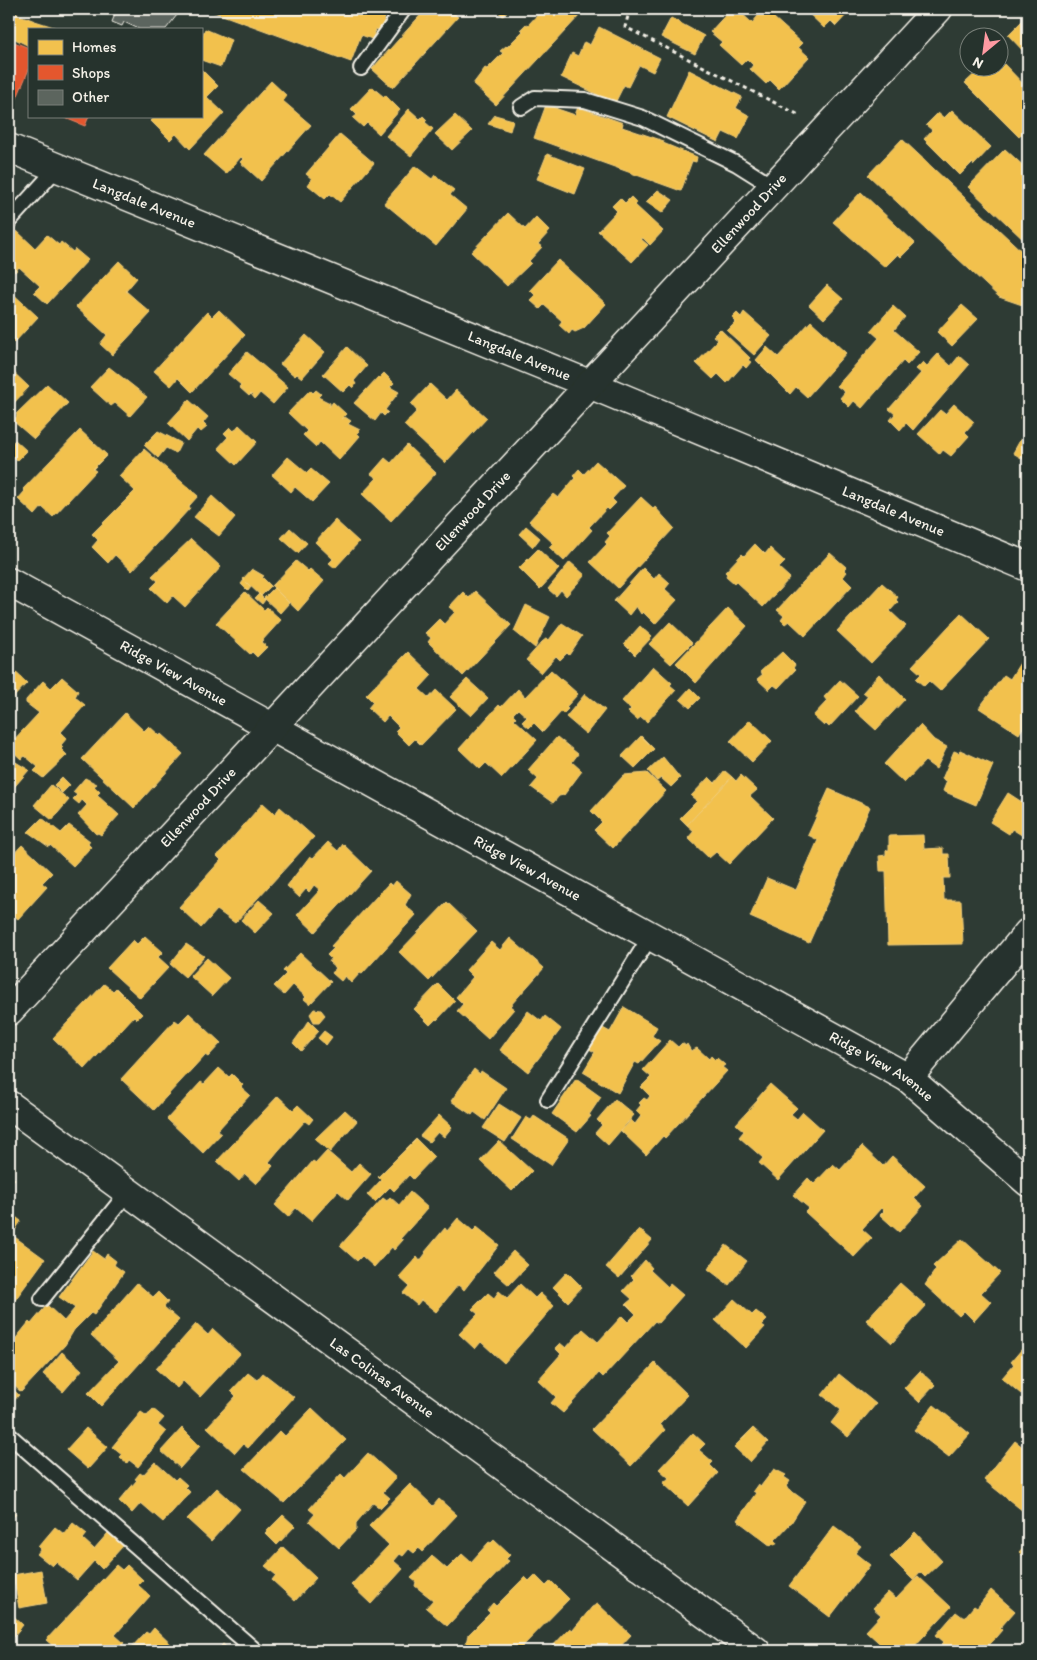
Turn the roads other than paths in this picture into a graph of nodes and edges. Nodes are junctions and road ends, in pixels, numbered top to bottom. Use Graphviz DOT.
graph roads {
  1 [pos="404,9"];
  2 [pos="938,9"];
  3 [pos="362,68"];
  4 [pos="522,107"];
  5 [pos="9,148"];
  6 [pos="57,168"];
  7 [pos="772,186"];
  8 [pos="9,221"];
  9 [pos="589,384"];
  10 [pos="1028,567"];
  11 [pos="9,582"];
  12 [pos="272,728"];
  13 [pos="1028,933"];
  14 [pos="650,937"];
  15 [pos="9,1011"];
  16 [pos="908,1078"];
  17 [pos="548,1100"];
  18 [pos="9,1105"];
  19 [pos="1028,1182"];
  20 [pos="128,1192"];
  21 [pos="42,1299"];
  22 [pos="9,1434"];
  23 [pos="256,1651"];
  24 [pos="756,1651"];
  1 -- 3 [label="lane"];
  2 -- 7 [label="street, Ellenwood Drive"];
  4 -- 7 [label="lane"];
  5 -- 6 [label="street, Langdale Avenue"];
  6 -- 8 [label="lane"];
  6 -- 9 [label="street, Langdale Avenue"];
  7 -- 9 [label="street, Ellenwood Drive"];
  9 -- 10 [label="street, Langdale Avenue"];
  9 -- 12 [label="street, Ellenwood Drive"];
  11 -- 12 [label="street, Ridge View Avenue"];
  12 -- 14 [label="street, Ridge View Avenue"];
  12 -- 15 [label="street, Ellenwood Drive"];
  13 -- 16 [label="street"];
  14 -- 16 [label="street, Ridge View Avenue"];
  14 -- 17 [label="lane"];
  16 -- 19 [label="street, Ridge View Avenue"];
  18 -- 20 [label="street, Las Colinas Avenue"];
  20 -- 21 [label="lane"];
  20 -- 24 [label="street, Las Colinas Avenue"];
  22 -- 23 [label="lane"];
}
